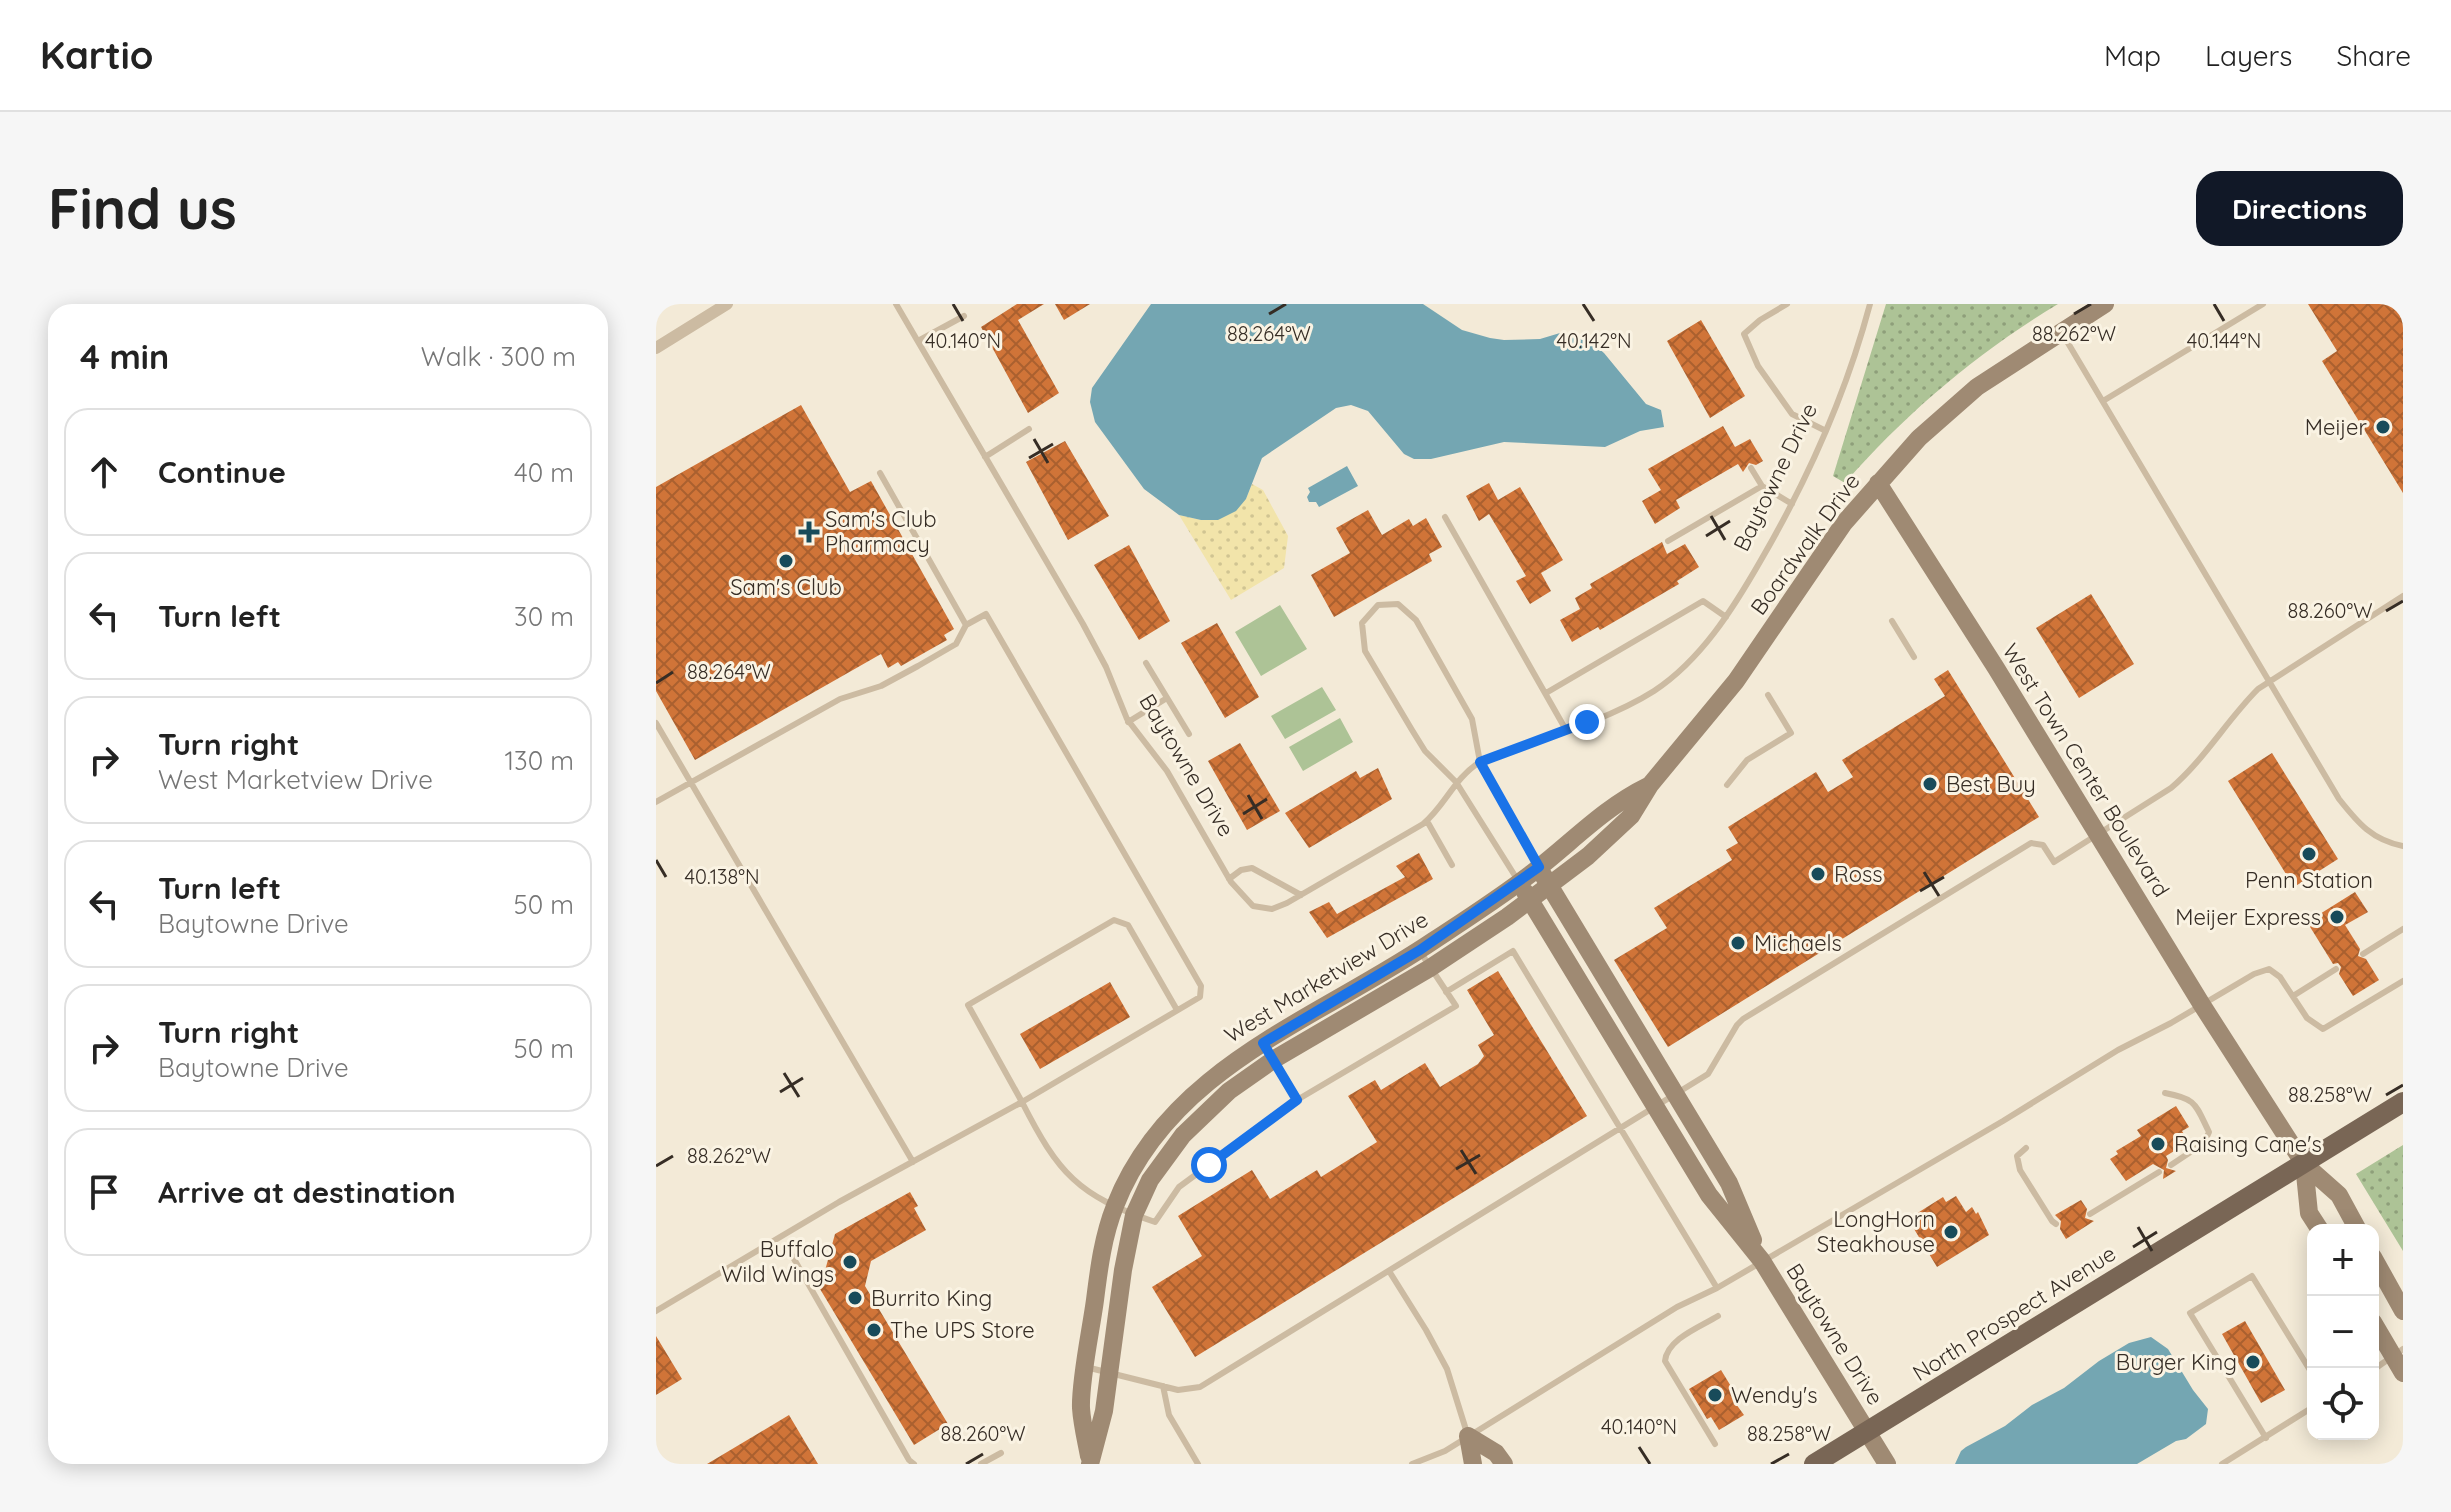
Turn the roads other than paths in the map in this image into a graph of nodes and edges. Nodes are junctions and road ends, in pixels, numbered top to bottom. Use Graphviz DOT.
graph roads {
  1 [pos="727,304"];
  2 [pos="896,304"];
  3 [pos="1787,304"];
  4 [pos="1870,304"];
  5 [pos="2105,304"];
  6 [pos="2263,304"];
  7 [pos="964,316"];
  8 [pos="2061,331"];
  9 [pos="918,341"];
  10 [pos="656,348"];
  11 [pos="2103,401"];
  12 [pos="1029,429"];
  13 [pos="1826,431"];
  14 [pos="985,457"];
  15 [pos="1751,468"];
  16 [pos="880,473"];
  17 [pos="1878,483"];
  18 [pos="1762,486"];
  19 [pos="1792,504"];
  20 [pos="1445,517"];
  21 [pos="1668,541"];
  22 [pos="2403,596"];
  23 [pos="1726,617"];
  24 [pos="1892,621"];
  25 [pos="966,625"];
  26 [pos="1914,657"];
  27 [pos="1146,663"];
  28 [pos="2270,680"];
  29 [pos="1546,693"];
  30 [pos="1768,695"];
  31 [pos="1167,698"];
  32 [pos="1128,722"];
  33 [pos="656,723"];
  34 [pos="1566,730"];
  35 [pos="1189,734"];
  36 [pos="1480,762"];
  37 [pos="1456,782"];
  38 [pos="691,783"];
  39 [pos="1650,785"];
  40 [pos="1727,785"];
  41 [pos="656,802"];
  42 [pos="1427,821"];
  43 [pos="2099,834"];
  44 [pos="2403,846"];
  45 [pos="1452,865"];
  46 [pos="1539,867"];
  47 [pos="1229,879"];
  48 [pos="1519,882"];
  49 [pos="1549,885"];
  50 [pos="1301,895"];
  51 [pos="1530,900"];
  52 [pos="2403,929"];
  53 [pos="1420,950"];
  54 [pos="2363,954"];
  55 [pos="1430,968"];
  56 [pos="2336,969"];
  57 [pos="2403,981"];
  58 [pos="1446,992"];
  59 [pos="2293,996"];
  60 [pos="2202,1005"];
  61 [pos="1177,1010"];
  62 [pos="1624,1010"];
  63 [pos="1604,1022"];
  64 [pos="1263,1043"];
  65 [pos="1273,1060"];
  66 [pos="2165,1093"];
  67 [pos="1676,1094"];
  68 [pos="1297,1100"];
  69 [pos="1022,1102"];
  70 [pos="2403,1102"];
  71 [pos="1656,1106"];
  72 [pos="1620,1129"];
  73 [pos="2026,1148"];
  74 [pos="913,1162"];
  75 [pos="2304,1164"];
  76 [pos="2171,1165"];
  77 [pos="2159,1172"];
  78 [pos="1114,1207"];
  79 [pos="2090,1214"];
  80 [pos="1134,1215"];
  81 [pos="2056,1224"];
  82 [pos="2316,1224"];
  83 [pos="2355,1224"];
  84 [pos="790,1252"];
  85 [pos="1762,1261"];
  86 [pos="2379,1268"];
  87 [pos="1389,1271"];
  88 [pos="1717,1288"];
  89 [pos="656,1311"];
  90 [pos="2403,1311"];
  91 [pos="1718,1316"];
  92 [pos="2379,1329"];
  93 [pos="2398,1352"];
  94 [pos="1086,1367"];
  95 [pos="2309,1368"];
  96 [pos="2376,1368"];
  97 [pos="1109,1371"];
  98 [pos="2403,1373"];
  99 [pos="1163,1386"];
  100 [pos="2307,1411"];
  101 [pos="1868,1431"];
  102 [pos="1468,1436"];
  103 [pos="2266,1438"];
  104 [pos="1715,1444"];
  105 [pos="1001,1453"];
  106 [pos="914,1464"];
  107 [pos="981,1464"];
  108 [pos="1090,1464"];
  109 [pos="1198,1464"];
  110 [pos="1412,1464"];
  111 [pos="1473,1464"];
  112 [pos="1504,1464"];
  113 [pos="1814,1464"];
  114 [pos="1887,1464"];
  115 [pos="2222,1464"];
  1 -- 10 [label="street"];
  2 -- 9 [label="lane, Baytowne Drive"];
  3 -- 13 [label="lane"];
  4 -- 13 [label="lane, Baytowne Drive"];
  5 -- 8 [label="main road, Boardwalk Drive"];
  6 -- 11 [label="lane"];
  7 -- 9 [label="lane"];
  8 -- 11 [label="lane"];
  8 -- 17 [label="main road, Boardwalk Drive"];
  9 -- 14 [label="lane, Baytowne Drive"];
  11 -- 28 [label="lane"];
  12 -- 14 [label="lane"];
  13 -- 19 [label="lane, Baytowne Drive"];
  14 -- 32 [label="lane, Baytowne Drive"];
  15 -- 18 [label="lane"];
  16 -- 25 [label="lane"];
  17 -- 39 [label="main road, Boardwalk Drive"];
  17 -- 43 [label="main road, West Town Center Boulevard"];
  18 -- 19 [label="lane"];
  18 -- 21 [label="lane"];
  19 -- 23 [label="lane, Baytowne Drive"];
  20 -- 29 [label="lane"];
  22 -- 28 [label="lane"];
  23 -- 29 [label="lane"];
  23 -- 34 [label="lane, Baytowne Drive"];
  24 -- 26 [label="lane"];
  25 -- 38 [label="lane"];
  25 -- 61 [label="lane"];
  27 -- 31 [label="lane"];
  28 -- 43 [label="lane"];
  28 -- 44 [label="lane"];
  29 -- 34 [label="lane"];
  30 -- 40 [label="lane"];
  31 -- 32 [label="lane"];
  31 -- 35 [label="lane"];
  32 -- 47 [label="lane, Baytowne Drive"];
  33 -- 38 [label="lane"];
  34 -- 36 [label="lane, Baytowne Drive"];
  36 -- 37 [label="lane, Baytowne Drive"];
  36 -- 37 [label="lane"];
  36 -- 46 [label="lane, Baytowne Drive"];
  37 -- 42 [label="lane, Baytowne Drive"];
  37 -- 48 [label="lane, Baytowne Drive"];
  38 -- 41 [label="lane"];
  38 -- 74 [label="lane"];
  39 -- 46 [label="main road, Boardwalk Drive"];
  39 -- 49 [label="main road, Boardwalk Drive"];
  42 -- 45 [label="lane"];
  42 -- 50 [label="lane, Baytowne Drive"];
  43 -- 60 [label="main road, West Town Center Boulevard"];
  43 -- 67 [label="lane"];
  46 -- 48 [label="main road, West Marketview Drive"];
  46 -- 49 [label="main road, Baytowne Drive"];
  47 -- 50 [label="lane"];
  47 -- 50 [label="lane, Baytowne Drive"];
  48 -- 51 [label="main road, Baytowne Drive"];
  48 -- 53 [label="main road, West Marketview Drive"];
  49 -- 51 [label="main road, West Marketview Drive"];
  49 -- 62 [label="main road, Baytowne Drive"];
  51 -- 55 [label="main road, West Marketview Drive"];
  51 -- 63 [label="main road, Baytowne Drive"];
  52 -- 54 [label="lane"];
  53 -- 55 [label="lane"];
  53 -- 64 [label="main road, West Marketview Drive"];
  55 -- 58 [label="lane"];
  55 -- 65 [label="main road, West Marketview Drive"];
  56 -- 59 [label="lane"];
  57 -- 59 [label="lane"];
  58 -- 68 [label="lane"];
  58 -- 72 [label="lane"];
  59 -- 60 [label="lane"];
  60 -- 75 [label="main road, West Town Center Boulevard"];
  60 -- 85 [label="lane"];
  61 -- 69 [label="lane"];
  61 -- 69 [label="lane"];
  62 -- 63 [label="street"];
  62 -- 67 [label="main road, Baytowne Drive"];
  63 -- 71 [label="main road, Baytowne Drive"];
  64 -- 65 [label="lane"];
  64 -- 78 [label="main road, West Marketview Drive"];
  65 -- 68 [label="lane"];
  65 -- 80 [label="main road, West Marketview Drive"];
  66 -- 76 [label="lane"];
  67 -- 71 [label="lane"];
  67 -- 85 [label="main road, Baytowne Drive"];
  68 -- 80 [label="lane"];
  69 -- 74 [label="lane"];
  69 -- 78 [label="lane"];
  70 -- 75 [label="main road, North Prospect Avenue"];
  71 -- 72 [label="lane"];
  71 -- 85 [label="main road, Baytowne Drive"];
  72 -- 87 [label="lane"];
  72 -- 88 [label="lane"];
  73 -- 81 [label="lane"];
  74 -- 89 [label="lane"];
  75 -- 82 [label="main road, West Town Center Boulevard"];
  75 -- 83 [label="main road, West Town Center Boulevard"];
  75 -- 101 [label="main road, North Prospect Avenue"];
  77 -- 79 [label="lane"];
  78 -- 80 [label="lane"];
  78 -- 94 [label="main road, West Marketview Drive"];
  80 -- 97 [label="main road, West Marketview Drive"];
  84 -- 106 [label="lane"];
  85 -- 88 [label="lane"];
  85 -- 101 [label="main road, Baytowne Drive"];
  86 -- 90 [label="main road"];
  87 -- 99 [label="lane"];
  87 -- 102 [label="lane"];
  88 -- 102 [label="lane"];
  91 -- 104 [label="lane"];
  92 -- 93 [label="main road"];
  93 -- 96 [label="lane"];
  93 -- 98 [label="main road"];
  94 -- 97 [label="lane"];
  94 -- 108 [label="main road, West Marketview Drive"];
  95 -- 103 [label="lane"];
  97 -- 99 [label="lane"];
  97 -- 108 [label="main road, West Marketview Drive"];
  99 -- 109 [label="lane"];
  100 -- 103 [label="lane"];
  101 -- 113 [label="main road, North Prospect Avenue"];
  101 -- 114 [label="main road, Baytowne Drive"];
  102 -- 110 [label="lane"];
  102 -- 111 [label="main road"];
  102 -- 112 [label="main road"];
  103 -- 115 [label="lane"];
  105 -- 107 [label="lane"];
}
